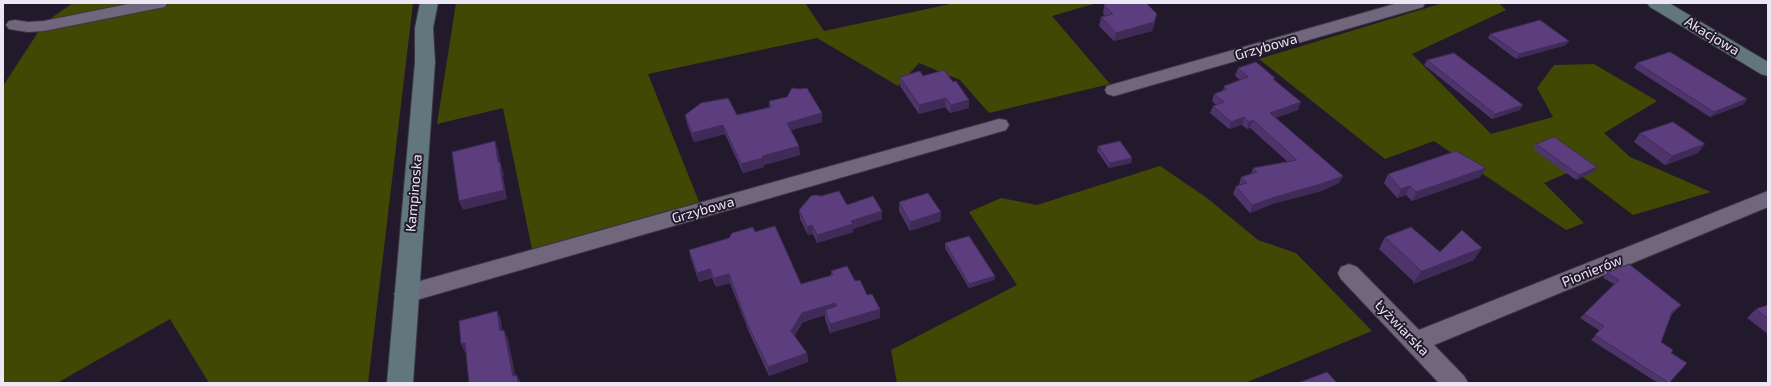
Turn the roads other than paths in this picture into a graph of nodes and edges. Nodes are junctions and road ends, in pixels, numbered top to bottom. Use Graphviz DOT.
graph roads {
  1 [pos="159,3"];
  2 [pos="429,3"];
  3 [pos="1417,3"];
  4 [pos="1656,3"];
  5 [pos="15,25"];
  6 [pos="1768,70"];
  7 [pos="1114,90"];
  8 [pos="999,125"];
  9 [pos="1768,199"];
  10 [pos="1349,273"];
  11 [pos="406,294"];
  12 [pos="1416,342"];
  13 [pos="400,383"];
  14 [pos="1455,383"];
  1 -- 5 [label="street"];
  2 -- 11 [label="main road, Kampinoska"];
  3 -- 7 [label="street, Grzybowa"];
  4 -- 6 [label="main road, Akacjowa"];
  8 -- 11 [label="street, Grzybowa"];
  9 -- 12 [label="street, Pionierów"];
  10 -- 12 [label="street, Łyżwiarska"];
  11 -- 13 [label="main road, Kampinoska"];
  12 -- 14 [label="street, Łyżwiarska"];
}
